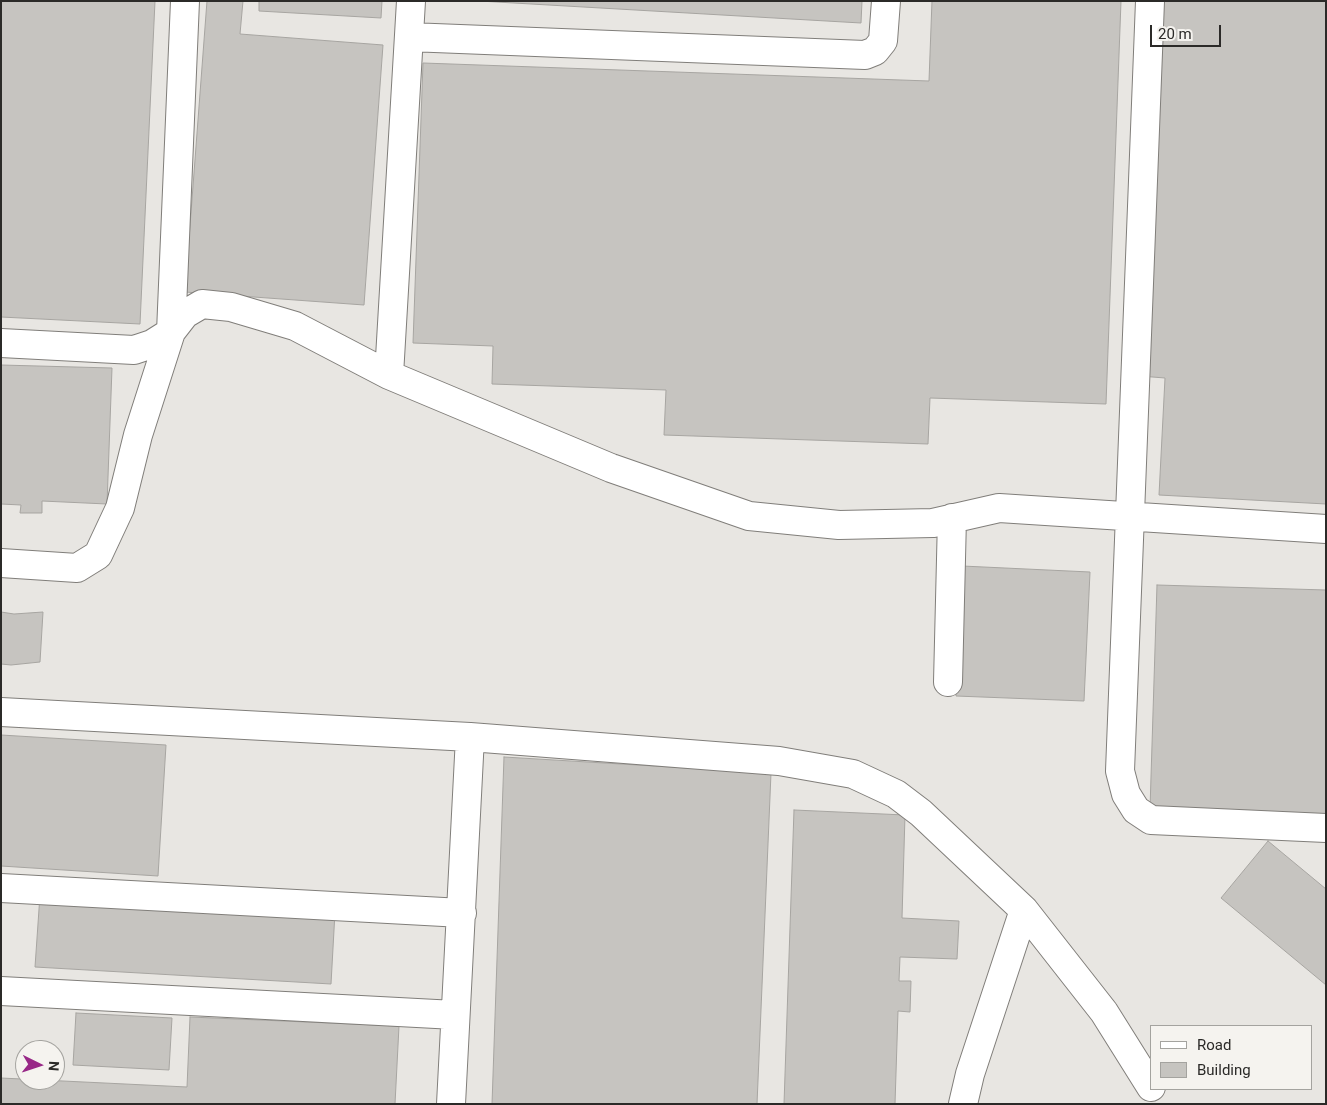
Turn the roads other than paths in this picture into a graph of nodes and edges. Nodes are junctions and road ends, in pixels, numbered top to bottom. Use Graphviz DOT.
graph roads {
  1 [pos="185,1"];
  2 [pos="411,1"];
  3 [pos="886,1"];
  4 [pos="1150,1"];
  5 [pos="409,37"];
  6 [pos="171,332"];
  7 [pos="1,343"];
  8 [pos="389,375"];
  9 [pos="1131,516"];
  10 [pos="952,518"];
  11 [pos="1326,529"];
  12 [pos="1,563"];
  13 [pos="948,682"];
  14 [pos="1,712"];
  15 [pos="470,737"];
  16 [pos="1326,828"];
  17 [pos="1,888"];
  18 [pos="1024,910"];
  19 [pos="462,913"];
  20 [pos="1,991"];
  21 [pos="455,1015"];
  22 [pos="1150,1086"];
  23 [pos="1152,1090"];
  24 [pos="451,1104"];
  25 [pos="963,1104"];
  26 [pos="1160,1104"];
  1 -- 6 [label="lane"];
  2 -- 5 [label="lane"];
  3 -- 5 [label="lane"];
  4 -- 9 [label="lane"];
  5 -- 8 [label="lane"];
  6 -- 7 [label="lane"];
  6 -- 8 [label="lane"];
  6 -- 12 [label="lane"];
  8 -- 10 [label="lane"];
  9 -- 10 [label="lane"];
  9 -- 11 [label="lane"];
  9 -- 16 [label="lane"];
  10 -- 13 [label="lane"];
  14 -- 15 [label="lane"];
  15 -- 18 [label="lane"];
  15 -- 19 [label="lane"];
  17 -- 19 [label="lane"];
  18 -- 22 [label="lane"];
  18 -- 25 [label="lane"];
  19 -- 21 [label="lane"];
  20 -- 21 [label="lane"];
  21 -- 24 [label="lane"];
  23 -- 26 [label="lane"];
}
